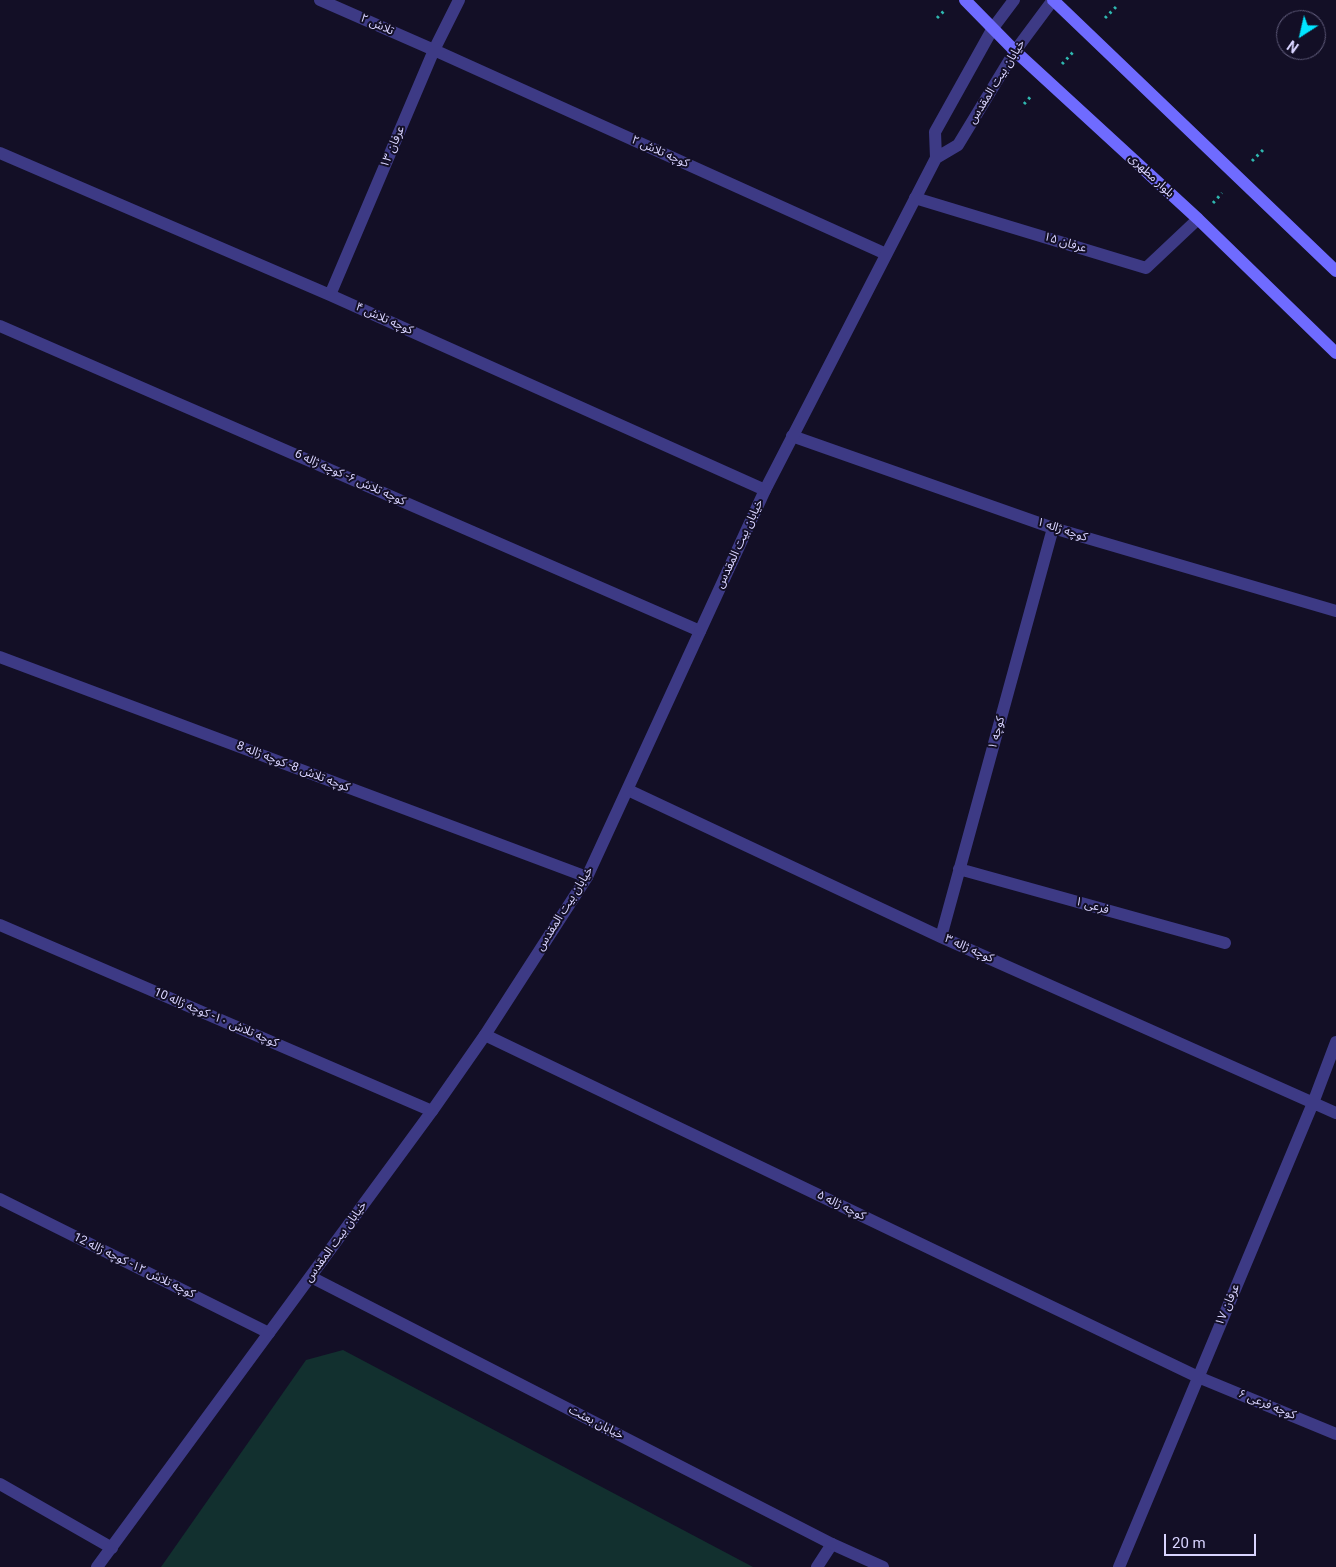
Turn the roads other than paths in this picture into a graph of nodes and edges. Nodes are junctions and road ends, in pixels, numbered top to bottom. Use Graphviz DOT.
graph roads {
  1 [pos="320,0"];
  2 [pos="459,0"];
  3 [pos="965,0"];
  4 [pos="1014,0"];
  5 [pos="1053,0"];
  6 [pos="993,28"];
  7 [pos="434,50"];
  8 [pos="1015,51"];
  9 [pos="0,152"];
  10 [pos="936,158"];
  11 [pos="915,198"];
  12 [pos="1198,219"];
  13 [pos="886,254"];
  14 [pos="1336,271"];
  15 [pos="330,295"];
  16 [pos="0,326"];
  17 [pos="1336,353"];
  18 [pos="792,436"];
  19 [pos="765,490"];
  20 [pos="1053,528"];
  21 [pos="1336,612"];
  22 [pos="700,631"];
  23 [pos="0,656"];
  24 [pos="628,790"];
  25 [pos="959,869"];
  26 [pos="586,877"];
  27 [pos="0,925"];
  28 [pos="941,937"];
  29 [pos="1225,943"];
  30 [pos="485,1035"];
  31 [pos="1336,1042"];
  32 [pos="1313,1103"];
  33 [pos="432,1111"];
  34 [pos="1336,1113"];
  35 [pos="0,1199"];
  36 [pos="311,1277"];
  37 [pos="269,1333"];
  38 [pos="1198,1377"];
  39 [pos="1336,1434"];
  40 [pos="0,1484"];
  41 [pos="832,1544"];
  42 [pos="112,1548"];
  43 [pos="98,1567"];
  44 [pos="817,1567"];
  45 [pos="883,1567"];
  46 [pos="1120,1567"];
  1 -- 7 [label="street, تلاش ۲"];
  2 -- 7 [label="street, عرفان ۱۳"];
  3 -- 6 [label="main road, بلوار مطهری"];
  4 -- 6 [label="street, خیابان بیت المقدس"];
  5 -- 8 [label="street, خیابان بیت المقدس"];
  5 -- 14 [label="main road"];
  6 -- 8 [label="main road, بلوار مطهری"];
  6 -- 10 [label="street, خیابان بیت المقدس"];
  7 -- 13 [label="street, کوچه تلاش ۲"];
  7 -- 15 [label="street, عرفان ۱۳"];
  8 -- 10 [label="street, خیابان بیت المقدس"];
  8 -- 12 [label="main road, بلوار مطهری"];
  9 -- 15 [label="street, کوچه تلاش ۴"];
  10 -- 11 [label="street, خیابان بیت المقدس"];
  11 -- 12 [label="street, عرفان ۱۵"];
  11 -- 13 [label="street, خیابان بیت المقدس"];
  12 -- 17 [label="main road, بلوار مطهری"];
  13 -- 18 [label="street, خیابان بیت المقدس"];
  15 -- 19 [label="street, کوچه تلاش ۴"];
  16 -- 22 [label="street, کوچه تلاش ۶- کوچه ژاله 6"];
  18 -- 19 [label="street, خیابان بیت المقدس"];
  18 -- 20 [label="street, کوچه ژاله ۱"];
  19 -- 22 [label="street, خیابان بیت المقدس"];
  20 -- 21 [label="street, کوچه ژاله ۱"];
  20 -- 25 [label="street, کوچه ۱"];
  22 -- 24 [label="street, خیابان بیت المقدس"];
  23 -- 26 [label="street, کوچه تلاش 8- کوچه ژاله 8"];
  24 -- 26 [label="street, خیابان بیت المقدس"];
  24 -- 28 [label="street, کوچه ژاله ۳"];
  25 -- 28 [label="street, کوچه ۱"];
  25 -- 29 [label="street, فرعی ۱"];
  26 -- 30 [label="street, خیابان بیت المقدس"];
  27 -- 33 [label="street, کوچه تلاش ۱۰- کوچه ژاله 10"];
  28 -- 32 [label="street, کوچه ژاله ۳"];
  30 -- 33 [label="street, خیابان بیت المقدس"];
  30 -- 38 [label="street, کوچه ژاله ۵"];
  31 -- 32 [label="street, عرفان ۱۷"];
  32 -- 34 [label="street, کوچه ژاله ۳"];
  32 -- 38 [label="street, عرفان ۱۷"];
  33 -- 36 [label="street, خیابان بیت المقدس"];
  35 -- 37 [label="street, کوچه تلاش ۱۲- کوچه ژاله 12"];
  36 -- 37 [label="street, خیابان بیت المقدس"];
  36 -- 41 [label="street, خیابان بعثت"];
  37 -- 42 [label="street, خیابان بیت المقدس"];
  38 -- 39 [label="street, کوچه فرعی ۶"];
  38 -- 46 [label="street, عرفان ۱۷"];
  40 -- 42 [label="street"];
  41 -- 44 [label="street"];
  41 -- 45 [label="street, خیابان بعثت"];
  42 -- 43 [label="street, خیابان بیت المقدس"];
}
